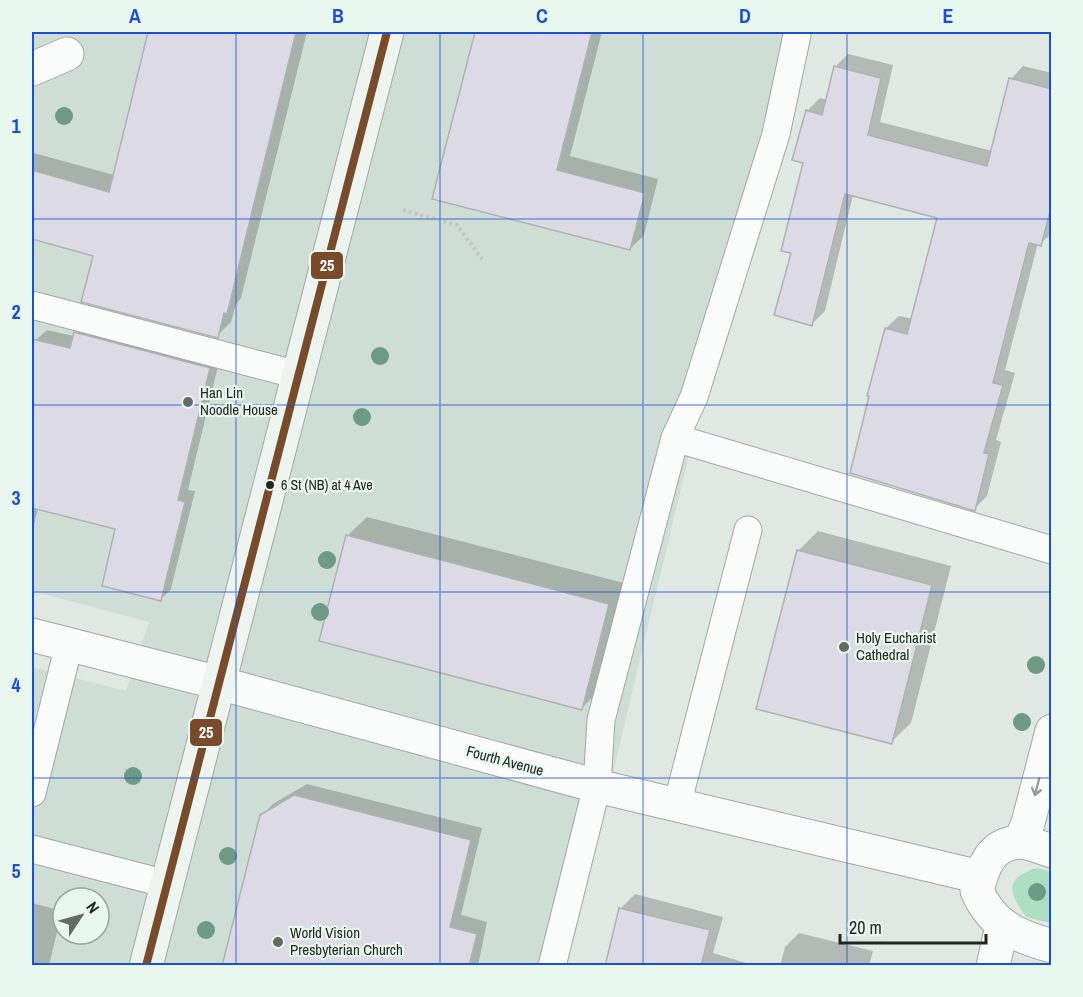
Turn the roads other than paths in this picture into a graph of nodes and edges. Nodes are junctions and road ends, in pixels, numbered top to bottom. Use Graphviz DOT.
graph roads {
  1 [pos="387,32"];
  2 [pos="797,36"];
  3 [pos="68,54"];
  4 [pos="32,69"];
  5 [pos="32,305"];
  6 [pos="298,375"];
  7 [pos="675,438"];
  8 [pos="748,530"];
  9 [pos="1052,550"];
  10 [pos="32,635"];
  11 [pos="69,645"];
  12 [pos="219,683"];
  13 [pos="1052,730"];
  14 [pos="597,786"];
  15 [pos="32,792"];
  16 [pos="677,805"];
  17 [pos="1020,842"];
  18 [pos="32,849"];
  19 [pos="1052,850"];
  20 [pos="980,877"];
  21 [pos="167,884"];
  22 [pos="1002,926"];
  23 [pos="1052,946"];
  24 [pos="146,966"];
  25 [pos="552,966"];
  26 [pos="993,966"];
  1 -- 6 [label="street"];
  2 -- 7 [label="lane"];
  3 -- 4 [label="street"];
  5 -- 6 [label="lane"];
  6 -- 12 [label="street"];
  7 -- 9 [label="lane"];
  7 -- 14 [label="lane"];
  8 -- 16 [label="lane"];
  10 -- 11 [label="street, Fourth Avenue"];
  11 -- 12 [label="street, Fourth Avenue"];
  11 -- 15 [label="lane"];
  12 -- 14 [label="street, Fourth Avenue"];
  12 -- 21 [label="street"];
  13 -- 17 [label="street, one-way"];
  14 -- 16 [label="street, Fourth Avenue"];
  14 -- 25 [label="lane"];
  16 -- 20 [label="street, Fourth Avenue"];
  17 -- 19 [label="street"];
  17 -- 20 [label="street"];
  18 -- 21 [label="lane"];
  20 -- 22 [label="street"];
  21 -- 24 [label="street"];
  22 -- 23 [label="street"];
  22 -- 26 [label="street"];
}
